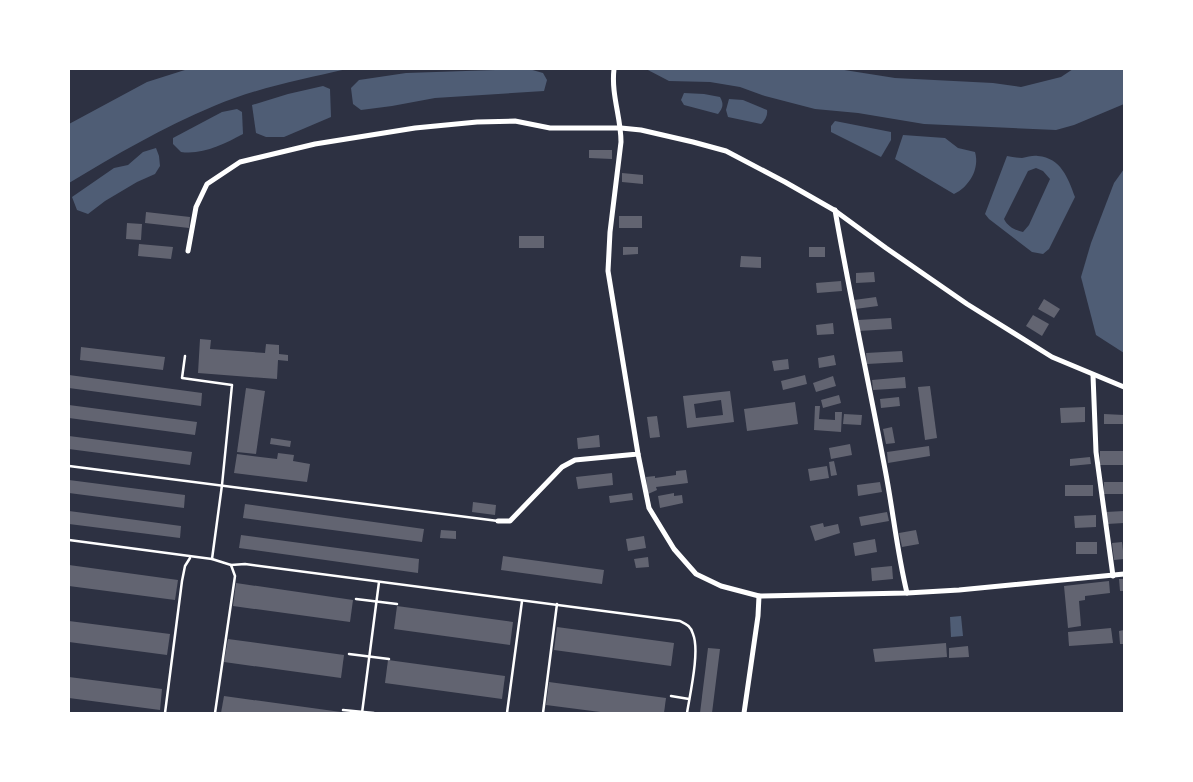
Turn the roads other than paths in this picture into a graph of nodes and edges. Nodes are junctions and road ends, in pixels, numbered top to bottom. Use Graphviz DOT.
graph roads {
  1 [pos="614,69"];
  2 [pos="621,128"];
  3 [pos="834,210"];
  4 [pos="188,251"];
  5 [pos="184,356"];
  6 [pos="1094,375"];
  7 [pos="1124,387"];
  8 [pos="638,454"];
  9 [pos="69,466"];
  10 [pos="222,485"];
  11 [pos="498,521"];
  12 [pos="69,540"];
  13 [pos="190,558"];
  14 [pos="212,559"];
  15 [pos="231,565"];
  16 [pos="1124,574"];
  17 [pos="1113,576"];
  18 [pos="379,582"];
  19 [pos="907,593"];
  20 [pos="759,596"];
  21 [pos="356,599"];
  22 [pos="522,601"];
  23 [pos="377,602"];
  24 [pos="397,604"];
  25 [pos="557,604"];
  26 [pos="349,654"];
  27 [pos="370,656"];
  28 [pos="389,659"];
  29 [pos="670,696"];
  30 [pos="689,698"];
  31 [pos="343,710"];
  32 [pos="165,713"];
  33 [pos="216,713"];
  34 [pos="362,713"];
  35 [pos="374,713"];
  36 [pos="507,713"];
  37 [pos="543,713"];
  38 [pos="687,713"];
  39 [pos="744,713"];
  1 -- 2 [label="street"];
  2 -- 3 [label="street"];
  2 -- 4 [label="street"];
  2 -- 8 [label="street"];
  3 -- 6 [label="street"];
  3 -- 19 [label="street"];
  5 -- 10 [label="lane"];
  6 -- 7 [label="street"];
  6 -- 17 [label="street"];
  8 -- 11 [label="street"];
  8 -- 20 [label="street"];
  9 -- 10 [label="lane"];
  10 -- 11 [label="lane"];
  10 -- 14 [label="lane"];
  12 -- 13 [label="lane"];
  13 -- 14 [label="lane"];
  13 -- 32 [label="lane"];
  14 -- 15 [label="lane"];
  15 -- 18 [label="lane"];
  15 -- 33 [label="lane"];
  16 -- 17 [label="street"];
  17 -- 19 [label="street"];
  18 -- 22 [label="lane"];
  18 -- 23 [label="lane"];
  19 -- 20 [label="street"];
  20 -- 39 [label="street"];
  21 -- 23 [label="lane"];
  22 -- 25 [label="lane"];
  22 -- 36 [label="lane"];
  23 -- 24 [label="lane"];
  23 -- 27 [label="lane"];
  25 -- 30 [label="lane"];
  25 -- 37 [label="lane"];
  26 -- 27 [label="lane"];
  27 -- 28 [label="lane"];
  27 -- 34 [label="lane"];
  29 -- 30 [label="lane"];
  30 -- 38 [label="lane"];
  31 -- 34 [label="lane"];
  34 -- 35 [label="lane"];
}
